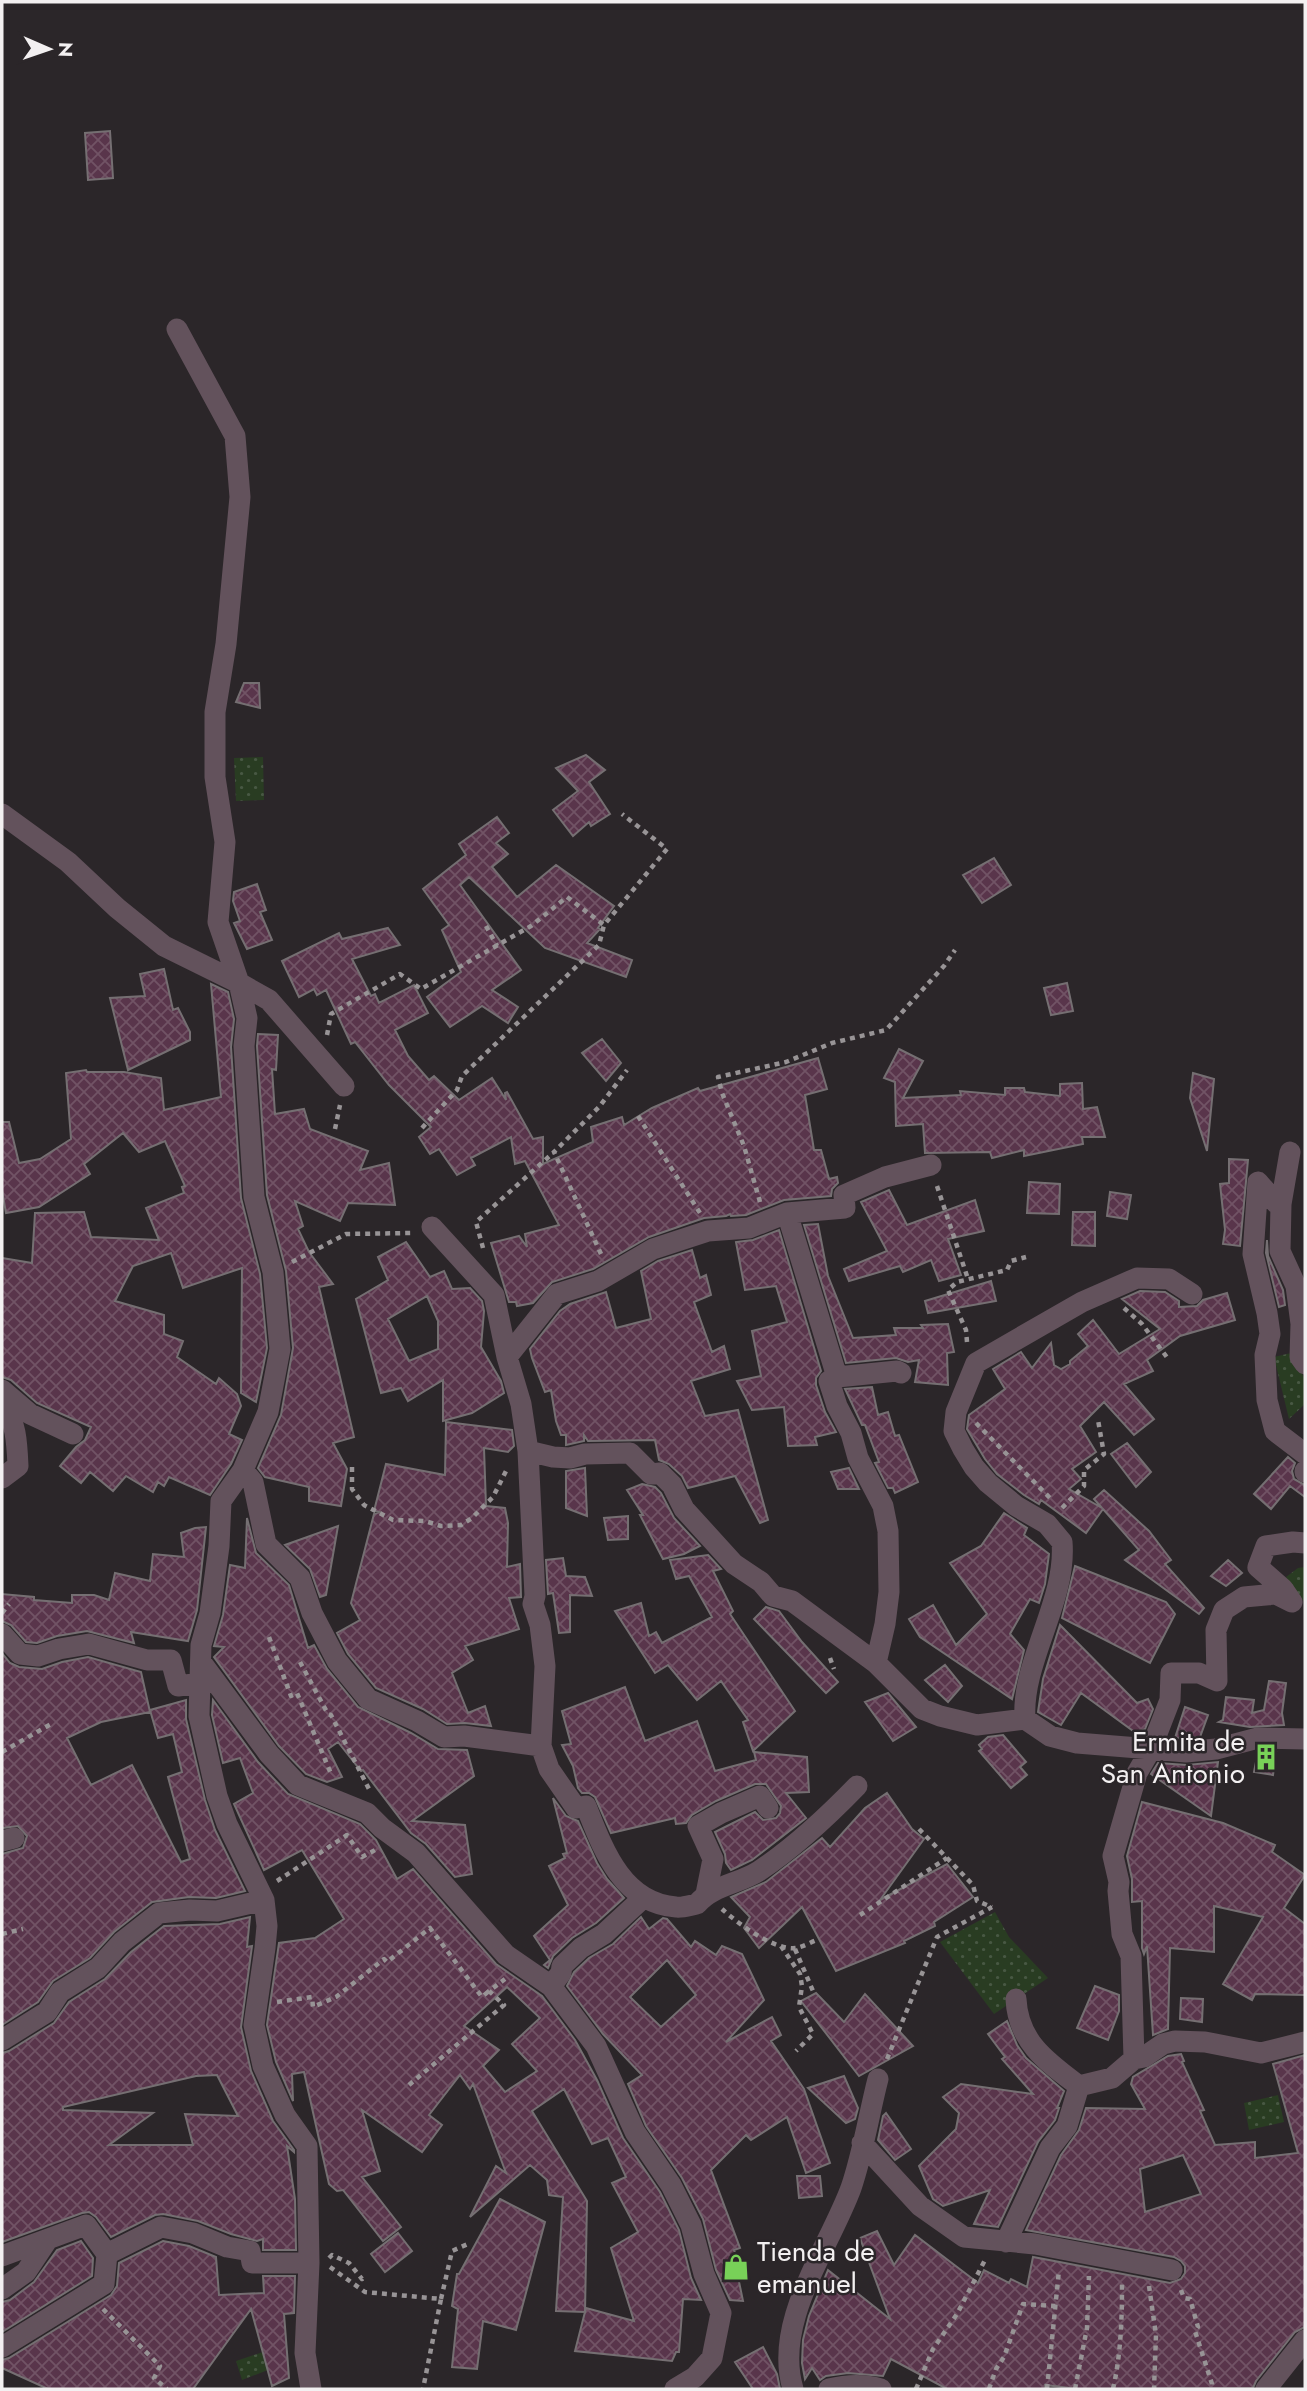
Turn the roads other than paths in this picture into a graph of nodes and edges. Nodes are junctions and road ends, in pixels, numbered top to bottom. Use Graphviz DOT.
graph roads {
  1 [pos="177,328"];
  2 [pos="2,814"];
  3 [pos="239,983"];
  4 [pos="344,1086"];
  5 [pos="1290,1152"];
  6 [pos="931,1165"];
  7 [pos="1281,1204"];
  8 [pos="787,1213"];
  9 [pos="432,1227"];
  10 [pos="1192,1294"];
  11 [pos="507,1357"];
  12 [pos="1305,1364"];
  13 [pos="901,1373"];
  14 [pos="837,1377"];
  15 [pos="2,1390"];
  16 [pos="2,1401"];
  17 [pos="73,1434"];
  18 [pos="528,1451"];
  19 [pos="1305,1454"];
  20 [pos="243,1470"];
  21 [pos="2,1478"];
  22 [pos="1305,1544"];
  23 [pos="2,1634"];
  24 [pos="876,1663"];
  25 [pos="201,1672"];
  26 [pos="1026,1719"];
  27 [pos="1305,1739"];
  28 [pos="541,1746"];
  29 [pos="1151,1749"];
  30 [pos="856,1786"];
  31 [pos="768,1808"];
  32 [pos="706,1894"];
  33 [pos="263,1896"];
  34 [pos="643,1899"];
  35 [pos="551,1986"];
  36 [pos="1016,1999"];
  37 [pos="2,2040"];
  38 [pos="1305,2042"];
  39 [pos="1134,2059"];
  40 [pos="878,2079"];
  41 [pos="1079,2086"];
  42 [pos="862,2143"];
  43 [pos="48,2239"];
  44 [pos="1000,2242"];
  45 [pos="107,2254"];
  46 [pos="2,2256"];
  47 [pos="309,2263"];
  48 [pos="1172,2270"];
  49 [pos="2,2289"];
  50 [pos="1305,2340"];
  51 [pos="2,2347"];
  52 [pos="311,2389"];
  53 [pos="676,2389"];
  54 [pos="793,2389"];
  55 [pos="829,2389"];
  56 [pos="881,2389"];
  57 [pos="1266,2389"];
  1 -- 3 [label="street"];
  2 -- 3 [label="street"];
  3 -- 4 [label="street"];
  3 -- 20 [label="street"];
  5 -- 7 [label="street"];
  6 -- 8 [label="street"];
  7 -- 12 [label="street"];
  7 -- 19 [label="street"];
  8 -- 11 [label="street"];
  8 -- 14 [label="street"];
  9 -- 11 [label="street"];
  10 -- 26 [label="street"];
  11 -- 18 [label="street"];
  13 -- 14 [label="street"];
  14 -- 24 [label="street"];
  15 -- 17 [label="street"];
  16 -- 21 [label="street"];
  18 -- 24 [label="street"];
  18 -- 28 [label="street"];
  20 -- 25 [label="street"];
  20 -- 28 [label="street"];
  22 -- 29 [label="street"];
  23 -- 25 [label="street"];
  24 -- 26 [label="street"];
  25 -- 33 [label="street"];
  25 -- 35 [label="street"];
  26 -- 29 [label="street"];
  27 -- 29 [label="street"];
  28 -- 34 [label="street"];
  29 -- 39 [label="street"];
  30 -- 32 [label="street"];
  31 -- 32 [label="street"];
  32 -- 34 [label="street"];
  33 -- 37 [label="street"];
  33 -- 47 [label="street"];
  34 -- 35 [label="street"];
  35 -- 53 [label="street"];
  36 -- 41 [label="street"];
  38 -- 39 [label="street"];
  39 -- 41 [label="street"];
  40 -- 42 [label="street"];
  41 -- 44 [label="street"];
  42 -- 44 [label="street"];
  42 -- 54 [label="street"];
  43 -- 45 [label="street"];
  43 -- 46 [label="street"];
  43 -- 49 [label="street"];
  44 -- 48 [label="street"];
  45 -- 47 [label="street"];
  45 -- 51 [label="street"];
  47 -- 52 [label="street"];
  50 -- 57 [label="street"];
  55 -- 56 [label="street"];
}
